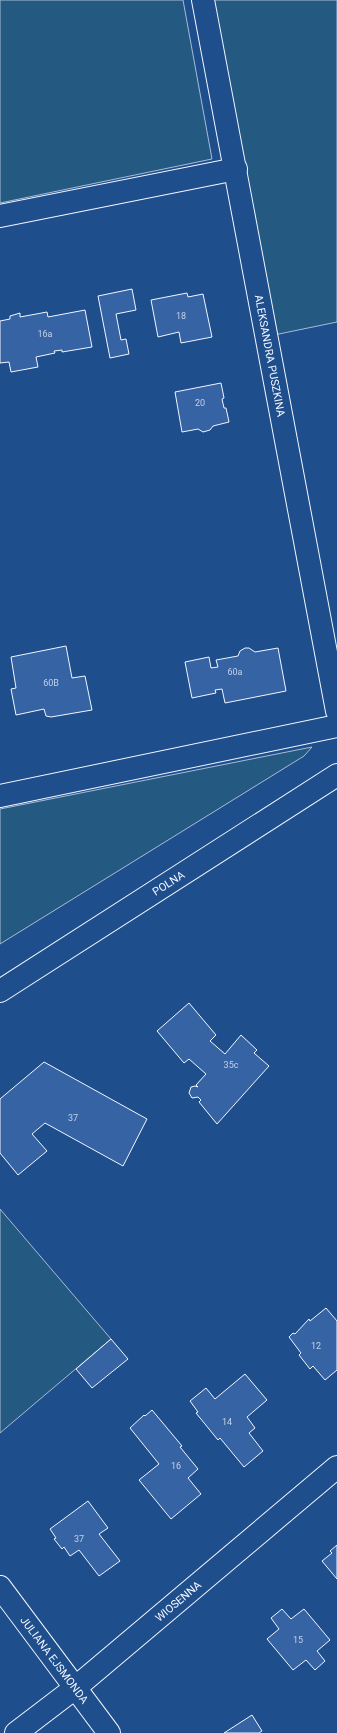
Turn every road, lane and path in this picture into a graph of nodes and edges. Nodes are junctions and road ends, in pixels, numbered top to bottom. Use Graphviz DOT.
graph roads {
  1 [pos="203,0"];
  2 [pos="236,169"];
  3 [pos="0,216"];
  4 [pos="337,711"];
  5 [pos="337,726"];
  6 [pos="337,775"];
  7 [pos="0,796"];
  8 [pos="0,991"];
  9 [pos="337,1467"];
  10 [pos="0,1587"];
  11 [pos="74,1688"];
  12 [pos="16,1733"];
  13 [pos="109,1733"];
  1 -- 2 [label="street, ALEKSANDRA PUSZKINA"];
  2 -- 3 [label="street"];
  2 -- 4 [label="street, ALEKSANDRA PUSZKINA"];
  5 -- 7 [label="street"];
  6 -- 8 [label="street, POLNA"];
  9 -- 11 [label="street, WIOSENNA"];
  10 -- 11 [label="street, JULIANA EJSMONDA"];
  11 -- 12 [label="street, WIOSENNA"];
  11 -- 13 [label="street, JULIANA EJSMONDA"];
}
